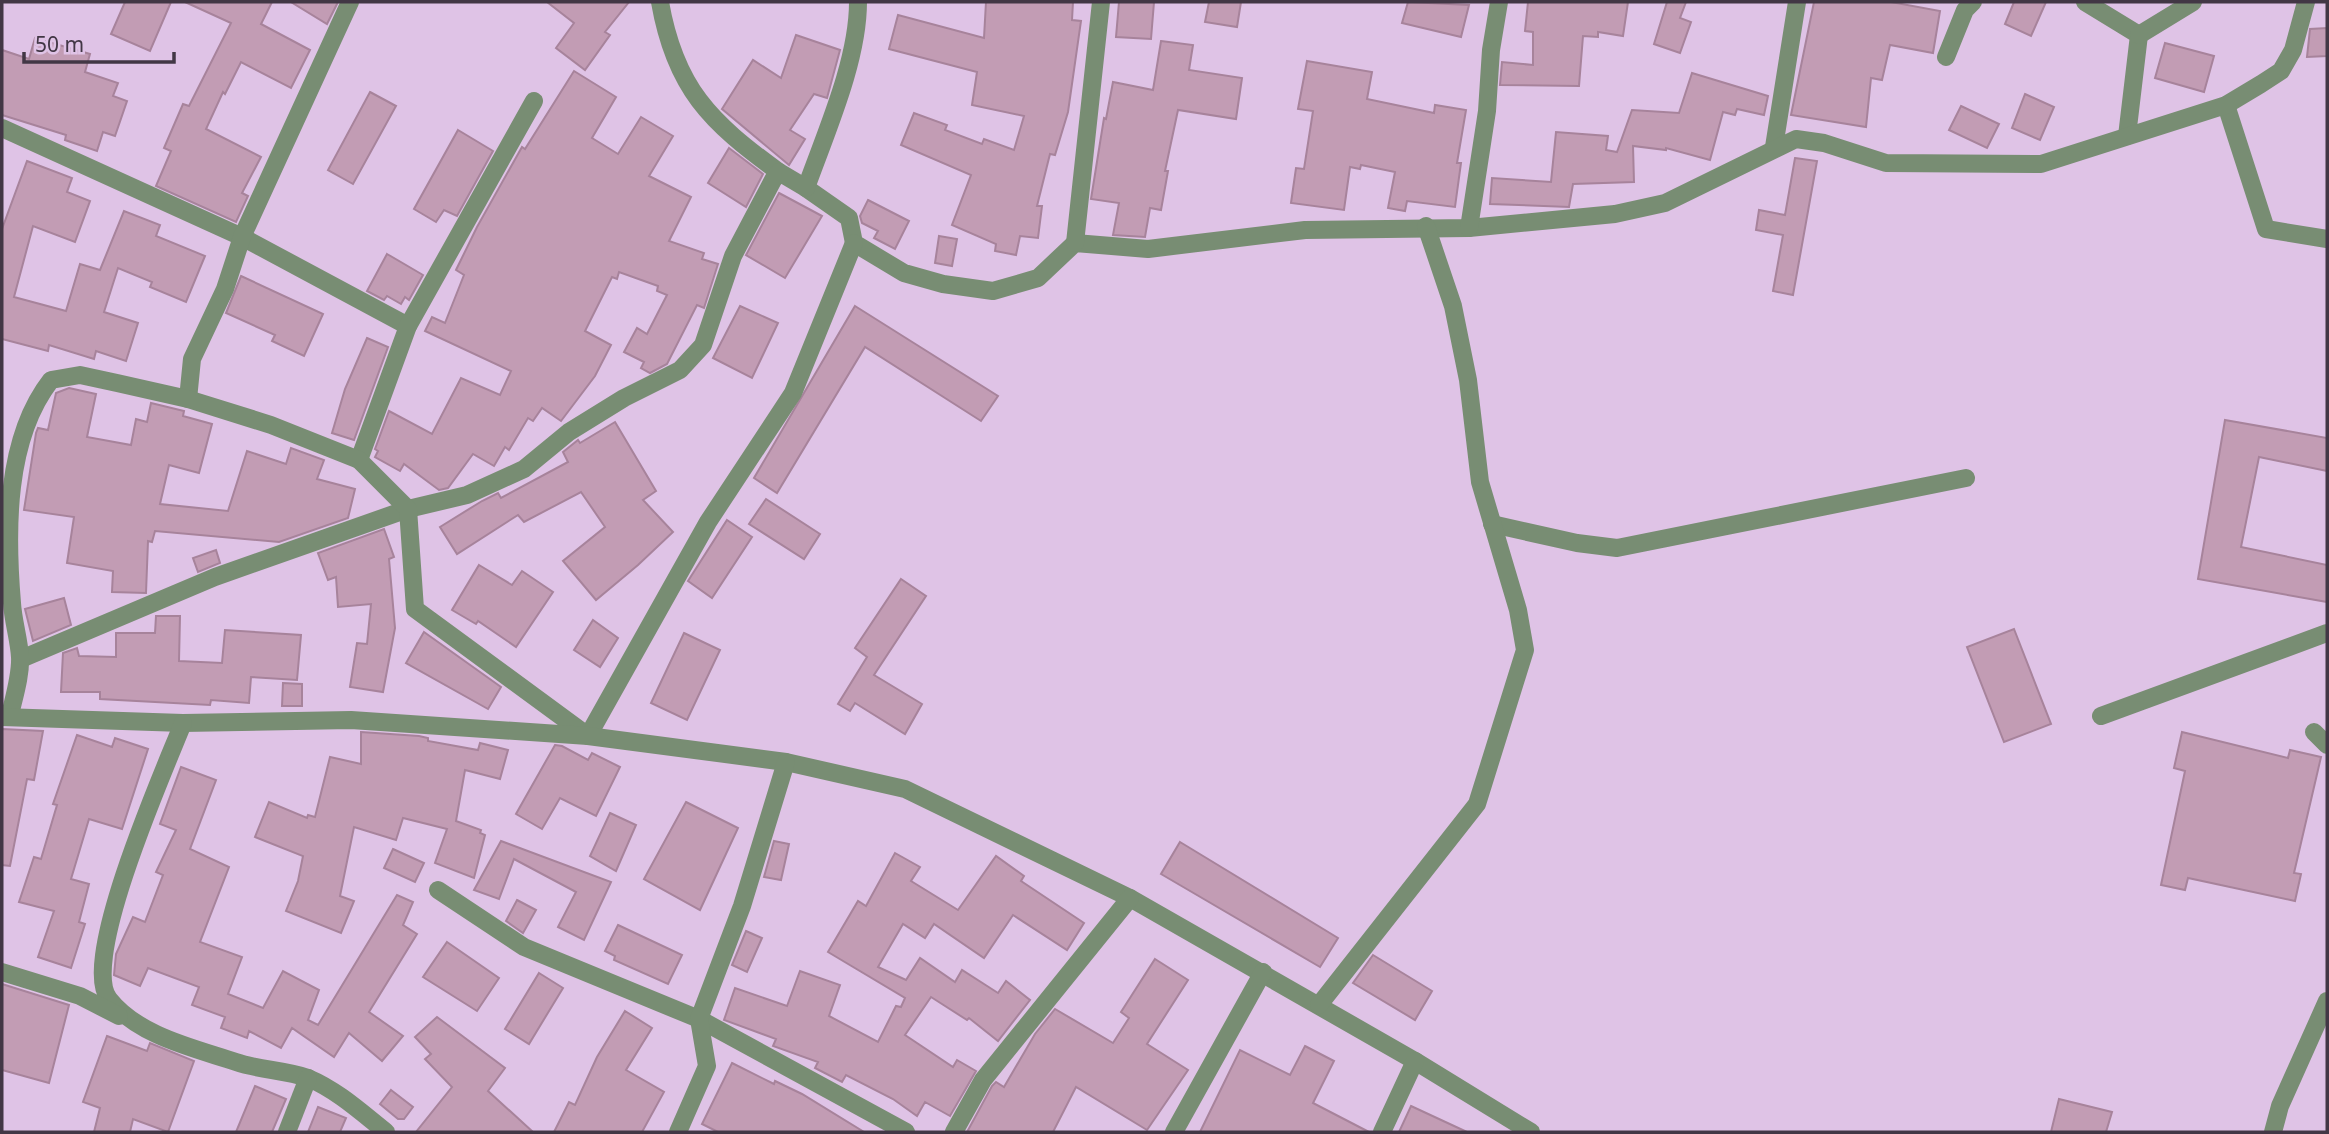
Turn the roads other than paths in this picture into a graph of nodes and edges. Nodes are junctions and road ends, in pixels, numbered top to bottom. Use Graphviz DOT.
graph roads {
  1 [pos="350,2"];
  2 [pos="660,2"];
  3 [pos="858,2"];
  4 [pos="1101,2"];
  5 [pos="1499,2"];
  6 [pos="1797,2"];
  7 [pos="1973,2"];
  8 [pos="2085,2"];
  9 [pos="2193,2"];
  10 [pos="2302,3"];
  11 [pos="2139,35"];
  12 [pos="1946,57"];
  13 [pos="534,101"];
  14 [pos="2225,105"];
  15 [pos="2,128"];
  16 [pos="2127,136"];
  17 [pos="1774,147"];
  18 [pos="779,172"];
  19 [pos="806,188"];
  20 [pos="1426,226"];
  21 [pos="1469,228"];
  22 [pos="242,237"];
  23 [pos="2327,239"];
  24 [pos="854,243"];
  25 [pos="1075,243"];
  26 [pos="408,326"];
  27 [pos="188,399"];
  28 [pos="359,460"];
  29 [pos="1966,478"];
  30 [pos="408,509"];
  31 [pos="1492,524"];
  32 [pos="2327,632"];
  33 [pos="20,659"];
  34 [pos="6,716"];
  35 [pos="2101,716"];
  36 [pos="183,723"];
  37 [pos="2314,732"];
  38 [pos="588,736"];
  39 [pos="2327,745"];
  40 [pos="786,761"];
  41 [pos="438,891"];
  42 [pos="1130,898"];
  43 [pos="2,972"];
  44 [pos="1263,972"];
  45 [pos="2327,1001"];
  46 [pos="1319,1005"];
  47 [pos="699,1018"];
  48 [pos="143,1028"];
  49 [pos="1415,1061"];
  50 [pos="308,1078"];
  51 [pos="287,1132"];
  52 [pos="386,1132"];
  53 [pos="678,1132"];
  54 [pos="906,1132"];
  55 [pos="954,1132"];
  56 [pos="1174,1132"];
  57 [pos="1382,1132"];
  58 [pos="1531,1132"];
  59 [pos="2273,1132"];
  1 -- 22 [label="street"];
  2 -- 18 [label="street"];
  3 -- 19 [label="street"];
  4 -- 25 [label="street"];
  5 -- 21 [label="street"];
  6 -- 17 [label="street"];
  7 -- 12 [label="street"];
  8 -- 11 [label="street"];
  9 -- 11 [label="street"];
  10 -- 14 [label="street"];
  11 -- 16 [label="street"];
  13 -- 26 [label="street"];
  14 -- 16 [label="street"];
  14 -- 23 [label="street"];
  15 -- 22 [label="street"];
  16 -- 17 [label="street"];
  17 -- 21 [label="street"];
  18 -- 19 [label="street"];
  18 -- 30 [label="street"];
  19 -- 24 [label="street"];
  20 -- 21 [label="street"];
  20 -- 25 [label="street"];
  20 -- 31 [label="street"];
  22 -- 26 [label="street"];
  22 -- 27 [label="street"];
  24 -- 25 [label="street"];
  24 -- 38 [label="street"];
  26 -- 28 [label="street"];
  27 -- 28 [label="street"];
  27 -- 33 [label="street"];
  28 -- 30 [label="street"];
  29 -- 31 [label="street"];
  30 -- 33 [label="street"];
  30 -- 38 [label="street"];
  31 -- 46 [label="street"];
  32 -- 35 [label="street"];
  33 -- 34 [label="street"];
  34 -- 36 [label="street"];
  36 -- 38 [label="street"];
  36 -- 48 [label="street"];
  37 -- 39 [label="street"];
  38 -- 40 [label="street"];
  40 -- 42 [label="street"];
  40 -- 47 [label="street"];
  41 -- 47 [label="street"];
  42 -- 44 [label="street"];
  42 -- 55 [label="street"];
  43 -- 48 [label="street"];
  44 -- 46 [label="street"];
  44 -- 56 [label="street"];
  45 -- 59 [label="street"];
  46 -- 49 [label="street"];
  47 -- 53 [label="street"];
  47 -- 54 [label="street"];
  48 -- 50 [label="street"];
  49 -- 57 [label="street"];
  49 -- 58 [label="street"];
  50 -- 51 [label="street"];
  50 -- 52 [label="street"];
}
